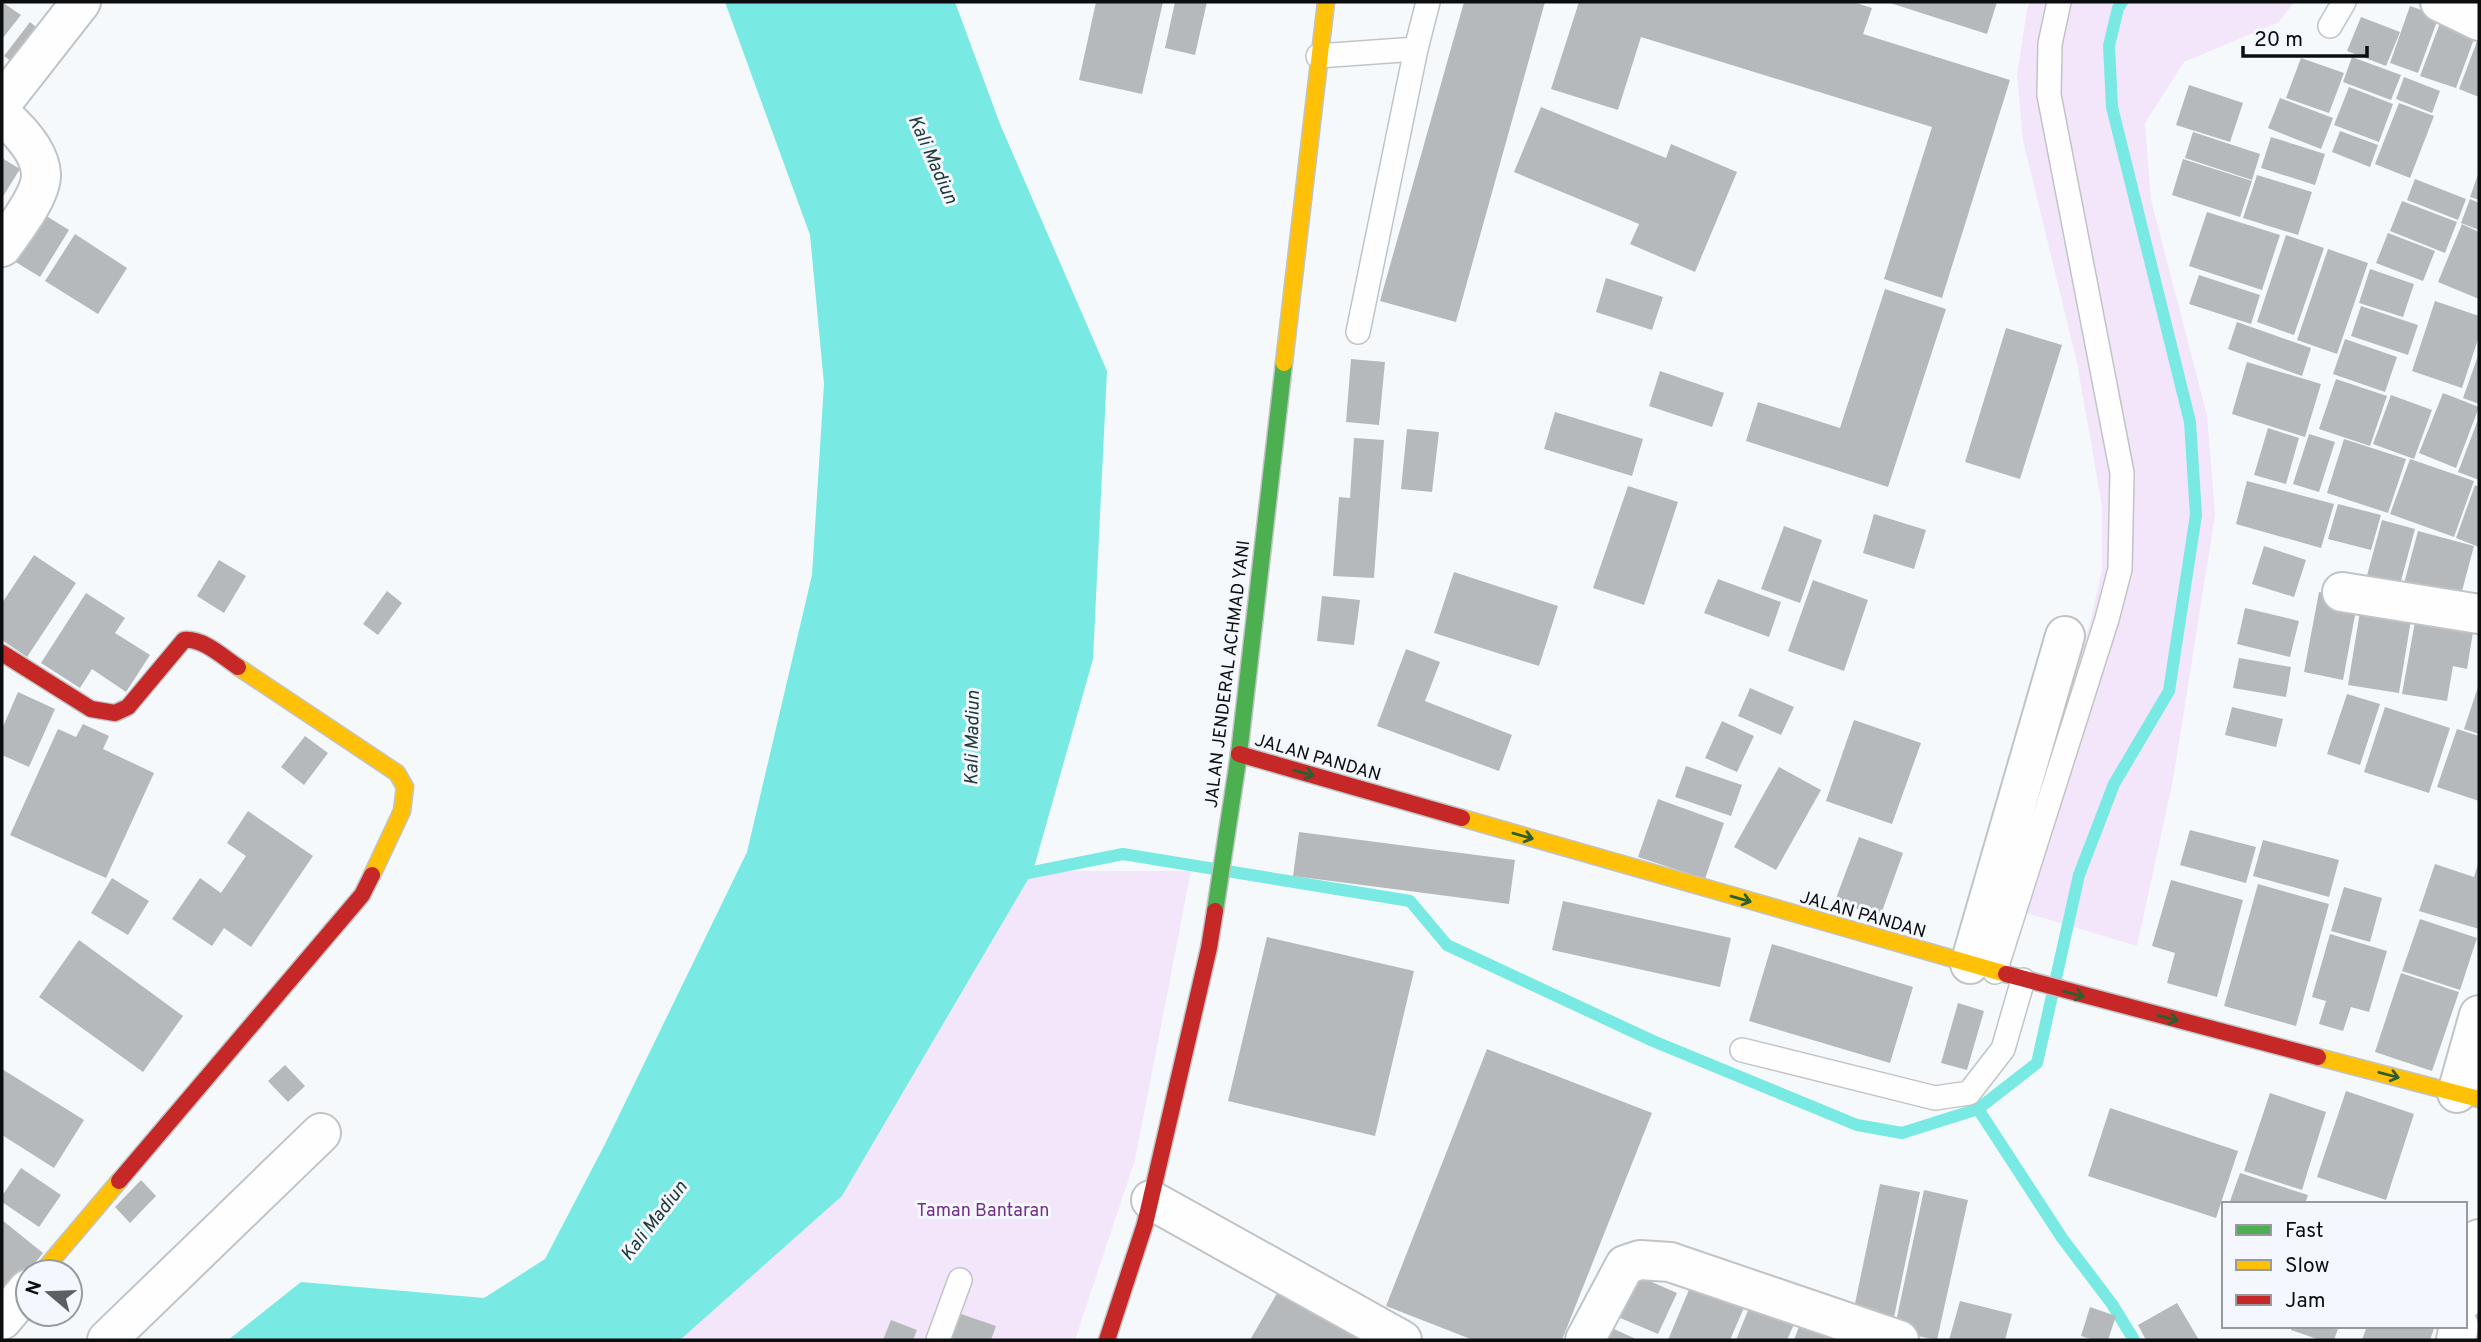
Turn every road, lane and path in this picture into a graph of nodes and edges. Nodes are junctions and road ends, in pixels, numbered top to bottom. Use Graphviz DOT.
graph roads {
  1 [pos="81,2"];
  2 [pos="1326,2"];
  3 [pos="1428,2"];
  4 [pos="2059,2"];
  5 [pos="2344,2"];
  6 [pos="2440,2"];
  7 [pos="2479,21"];
  8 [pos="2330,26"];
  9 [pos="1416,49"];
  10 [pos="1318,56"];
  11 [pos="2,103"];
  12 [pos="2,115"];
  13 [pos="2,247"];
  14 [pos="1358,332"];
  15 [pos="2342,593"];
  16 [pos="2479,614"];
  17 [pos="2065,636"];
  18 [pos="2,653"];
  19 [pos="1238,754"];
  20 [pos="1983,968"];
  21 [pos="2023,980"];
  22 [pos="2479,1015"];
  23 [pos="1742,1050"];
  24 [pos="2468,1096"];
  25 [pos="321,1133"];
  26 [pos="1151,1200"];
  27 [pos="2479,1239"];
  28 [pos="54,1258"];
  29 [pos="960,1280"];
  30 [pos="2467,1290"];
  31 [pos="14,1306"];
  32 [pos="2,1320"];
  33 [pos="107,1340"];
  34 [pos="938,1340"];
  35 [pos="1107,1340"];
  36 [pos="1402,1340"];
  37 [pos="1585,1340"];
  38 [pos="1899,1340"];
  1 -- 11 [label="street"];
  2 -- 10 [label="main road, JALAN JENDERAL ACHMAD YANI"];
  3 -- 9 [label="lane"];
  4 -- 20 [label="lane"];
  5 -- 8 [label="lane"];
  6 -- 7 [label="street"];
  9 -- 10 [label="lane"];
  9 -- 14 [label="lane"];
  10 -- 19 [label="main road, JALAN JENDERAL ACHMAD YANI"];
  12 -- 13 [label="street"];
  15 -- 16 [label="street"];
  17 -- 20 [label="street"];
  18 -- 28 [label="main road"];
  19 -- 20 [label="main road, JALAN PANDAN, one-way"];
  19 -- 26 [label="main road, JALAN JENDERAL ACHMAD YANI"];
  20 -- 21 [label="main road, JALAN PANDAN"];
  21 -- 23 [label="lane"];
  21 -- 24 [label="main road, JALAN PANDAN, one-way"];
  22 -- 24 [label="street"];
  25 -- 33 [label="street"];
  26 -- 35 [label="main road, JALAN JENDERAL ACHMAD YANI"];
  26 -- 36 [label="street"];
  27 -- 30 [label="street"];
  29 -- 34 [label="lane"];
  31 -- 32 [label="street"];
  37 -- 38 [label="street"];
}
